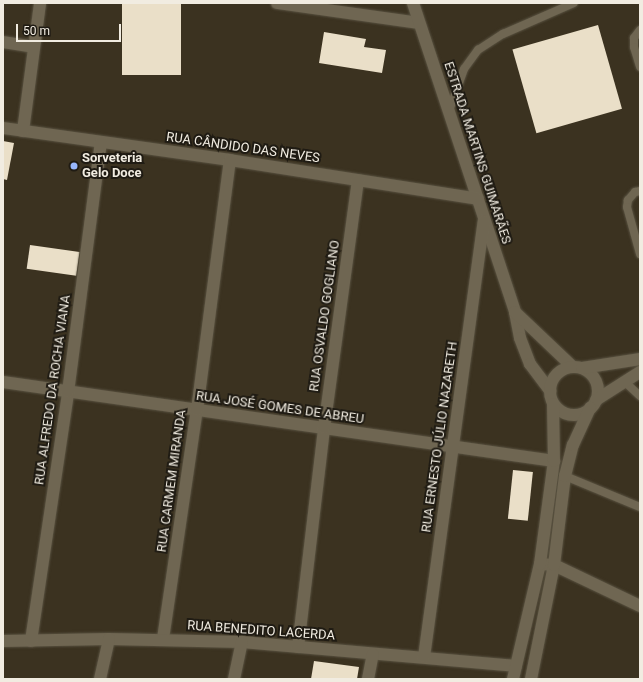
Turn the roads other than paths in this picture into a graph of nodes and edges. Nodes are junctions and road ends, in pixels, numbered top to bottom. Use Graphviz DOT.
graph roads {
  1 [pos="40,3"];
  2 [pos="276,3"];
  3 [pos="413,3"];
  4 [pos="574,3"];
  5 [pos="419,23"];
  6 [pos="640,30"];
  7 [pos="3,42"];
  8 [pos="34,47"];
  9 [pos="640,67"];
  10 [pos="449,111"];
  11 [pos="3,128"];
  12 [pos="23,131"];
  13 [pos="100,142"];
  14 [pos="230,160"];
  15 [pos="358,180"];
  16 [pos="640,191"];
  17 [pos="478,199"];
  18 [pos="484,220"];
  19 [pos="640,254"];
  20 [pos="515,312"];
  21 [pos="640,359"];
  22 [pos="578,368"];
  23 [pos="640,372"];
  24 [pos="3,382"];
  25 [pos="625,382"];
  26 [pos="550,391"];
  27 [pos="68,392"];
  28 [pos="640,396"];
  29 [pos="553,404"];
  30 [pos="593,404"];
  31 [pos="196,410"];
  32 [pos="324,428"];
  33 [pos="452,446"];
  34 [pos="554,461"];
  35 [pos="565,476"];
  36 [pos="640,507"];
  37 [pos="540,564"];
  38 [pos="554,566"];
  39 [pos="640,606"];
  40 [pos="110,639"];
  41 [pos="163,639"];
  42 [pos="3,641"];
  43 [pos="31,641"];
  44 [pos="242,642"];
  45 [pos="298,647"];
  46 [pos="373,654"];
  47 [pos="424,657"];
  48 [pos="516,666"];
  49 [pos="100,679"];
  50 [pos="234,679"];
  51 [pos="368,679"];
  52 [pos="513,679"];
  53 [pos="531,679"];
  1 -- 8 [label="street"];
  2 -- 5 [label="street"];
  3 -- 5 [label="street, ESTRADA MARTINS GUIMARÃES"];
  4 -- 10 [label="lane"];
  5 -- 10 [label="street, ESTRADA MARTINS GUIMARÃES"];
  6 -- 9 [label="lane"];
  7 -- 8 [label="street"];
  8 -- 12 [label="street"];
  10 -- 17 [label="street, ESTRADA MARTINS GUIMARÃES"];
  11 -- 12 [label="street, RUA CÂNDIDO DAS NEVES"];
  12 -- 13 [label="street, RUA CÂNDIDO DAS NEVES"];
  13 -- 14 [label="street, RUA CÂNDIDO DAS NEVES"];
  13 -- 27 [label="street, RUA ALFREDO DA ROCHA VIANA"];
  14 -- 15 [label="street, RUA CÂNDIDO DAS NEVES"];
  14 -- 31 [label="street, RUA CARMEM MIRANDA"];
  15 -- 17 [label="street, RUA CÂNDIDO DAS NEVES"];
  15 -- 32 [label="street, RUA OSVALDO GOGLIANO"];
  16 -- 19 [label="lane"];
  17 -- 18 [label="street, ESTRADA MARTINS GUIMARÃES"];
  18 -- 20 [label="street, ESTRADA MARTINS GUIMARÃES"];
  18 -- 33 [label="street, RUA ERNESTO JÚLIO NAZARETH"];
  20 -- 22 [label="street, ESTRADA MARTINS GUIMARÃES"];
  20 -- 26 [label="street, ESTRADA MARTINS GUIMARÃES"];
  21 -- 22 [label="street"];
  22 -- 26 [label="street"];
  22 -- 30 [label="street"];
  23 -- 25 [label="street"];
  24 -- 27 [label="street, RUA JOSÉ GOMES DE ABREU"];
  25 -- 28 [label="lane"];
  25 -- 30 [label="street"];
  26 -- 29 [label="street"];
  27 -- 31 [label="street, RUA JOSÉ GOMES DE ABREU"];
  27 -- 43 [label="street, RUA ALFREDO DA ROCHA VIANA"];
  29 -- 30 [label="street"];
  29 -- 34 [label="street"];
  30 -- 35 [label="street"];
  31 -- 32 [label="street, RUA JOSÉ GOMES DE ABREU"];
  31 -- 41 [label="street, RUA CARMEM MIRANDA"];
  32 -- 33 [label="street, RUA JOSÉ GOMES DE ABREU"];
  32 -- 45 [label="street, RUA OSVALDO GOGLIANO"];
  33 -- 34 [label="street, RUA JOSÉ GOMES DE ABREU"];
  33 -- 47 [label="street, RUA ERNESTO JÚLIO NAZARETH"];
  34 -- 37 [label="street"];
  35 -- 36 [label="lane"];
  35 -- 38 [label="street"];
  37 -- 38 [label="street"];
  37 -- 48 [label="street"];
  38 -- 39 [label="street"];
  38 -- 53 [label="street"];
  40 -- 41 [label="street, RUA BENEDITO LACERDA"];
  40 -- 43 [label="street, RUA BENEDITO LACERDA"];
  40 -- 49 [label="street"];
  41 -- 44 [label="street, RUA BENEDITO LACERDA"];
  42 -- 43 [label="street, RUA BENEDITO LACERDA"];
  44 -- 45 [label="street, RUA BENEDITO LACERDA"];
  44 -- 50 [label="street"];
  45 -- 46 [label="street, RUA BENEDITO LACERDA"];
  46 -- 47 [label="street, RUA BENEDITO LACERDA"];
  46 -- 51 [label="street"];
  47 -- 48 [label="street, RUA BENEDITO LACERDA"];
  48 -- 52 [label="street"];
}
